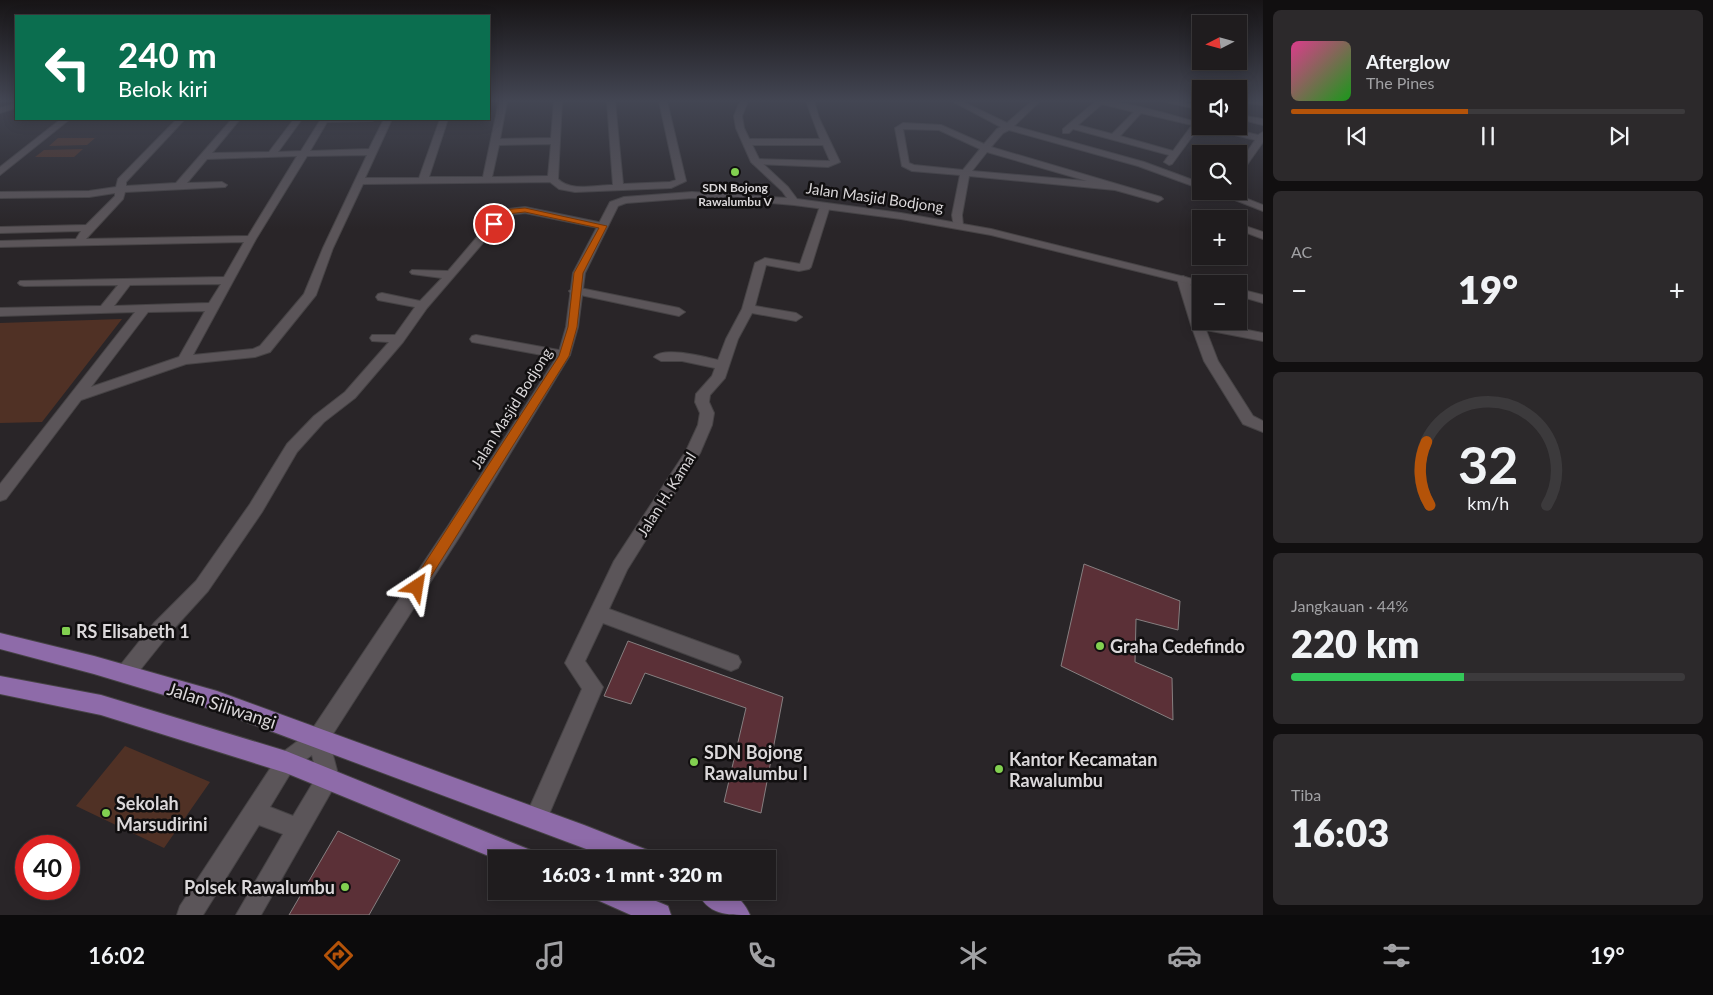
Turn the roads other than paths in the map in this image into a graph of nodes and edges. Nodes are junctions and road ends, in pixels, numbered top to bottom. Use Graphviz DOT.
graph roads {
  1 [pos="35,144"];
  2 [pos="156,144"];
  3 [pos="215,144"];
  4 [pos="280,144"];
  5 [pos="310,144"];
  6 [pos="377,144"];
  7 [pos="436,144"];
  8 [pos="494,144"];
  9 [pos="556,144"];
  10 [pos="614,144"];
  11 [pos="672,144"];
  12 [pos="748,144"];
  13 [pos="825,144"];
  14 [pos="902,144"];
  15 [pos="975,144"];
  16 [pos="991,144"];
  17 [pos="1069,144"];
  18 [pos="1138,144"];
  19 [pos="1183,144"];
  20 [pos="1257,144"];
  21 [pos="987,149"];
  22 [pos="373,152"];
  23 [pos="1250,153"];
  24 [pos="272,154"];
  25 [pos="304,154"];
  26 [pos="1175,154"];
  27 [pos="205,156"];
  28 [pos="1263,156"];
  29 [pos="1247,158"];
  30 [pos="756,162"];
  31 [pos="1161,171"];
  32 [pos="0,172"];
  33 [pos="965,174"];
  34 [pos="553,179"];
  35 [pos="486,180"];
  36 [pos="359,181"];
  37 [pos="423,182"];
  38 [pos="1192,183"];
  39 [pos="222,185"];
  40 [pos="180,186"];
  41 [pos="618,187"];
  42 [pos="1116,187"];
  43 [pos="119,189"];
  44 [pos="0,195"];
  45 [pos="1158,199"];
  46 [pos="1244,200"];
  47 [pos="794,202"];
  48 [pos="825,206"];
  49 [pos="1263,208"];
  50 [pos="958,225"];
  51 [pos="603,226"];
  52 [pos="89,228"];
  53 [pos="1247,229"];
  54 [pos="0,230"];
  55 [pos="1263,236"];
  56 [pos="251,239"];
  57 [pos="78,242"];
  58 [pos="0,244"];
  59 [pos="416,272"];
  60 [pos="451,275"];
  61 [pos="1183,279"];
  62 [pos="228,280"];
  63 [pos="126,281"];
  64 [pos="1192,282"];
  65 [pos="24,283"];
  66 [pos="575,291"];
  67 [pos="1247,295"];
  68 [pos="382,297"];
  69 [pos="1263,299"];
  70 [pos="423,305"];
  71 [pos="213,307"];
  72 [pos="748,308"];
  73 [pos="1192,308"];
  74 [pos="105,309"];
  75 [pos="144,309"];
  76 [pos="0,312"];
  77 [pos="679,312"];
  78 [pos="796,317"];
  79 [pos="1199,330"];
  80 [pos="1227,330"];
  81 [pos="1263,337"];
  82 [pos="376,338"];
  83 [pos="399,339"];
  84 [pos="476,339"];
  85 [pos="564,356"];
  86 [pos="662,358"];
  87 [pos="184,360"];
  88 [pos="722,366"];
  89 [pos="75,397"];
  90 [pos="1263,427"];
  91 [pos="0,495"];
  92 [pos="599,613"];
  93 [pos="0,641"];
  94 [pos="731,662"];
  95 [pos="125,674"];
  96 [pos="0,685"];
  97 [pos="318,738"];
  98 [pos="286,762"];
  99 [pos="328,778"];
  100 [pos="255,812"];
  101 [pos="536,818"];
  102 [pos="299,828"];
  103 [pos="502,850"];
  104 [pos="619,850"];
  105 [pos="624,900"];
  106 [pos="719,900"];
  107 [pos="189,915"];
  108 [pos="248,915"];
  109 [pos="658,915"];
  110 [pos="738,915"];
  1 -- 32 [label="street"];
  2 -- 43 [label="street"];
  3 -- 27 [label="street"];
  4 -- 24 [label="street"];
  5 -- 25 [label="street"];
  6 -- 22 [label="street"];
  7 -- 37 [label="street"];
  8 -- 35 [label="street"];
  9 -- 34 [label="street"];
  10 -- 41 [label="street"];
  11 -- 41 [label="street"];
  12 -- 30 [label="street"];
  13 -- 30 [label="street"];
  14 -- 33 [label="street"];
  15 -- 21 [label="street"];
  16 -- 21 [label="street"];
  17 -- 31 [label="street"];
  18 -- 26 [label="street"];
  19 -- 26 [label="street"];
  20 -- 23 [label="street"];
  21 -- 33 [label="street"];
  21 -- 42 [label="street"];
  22 -- 25 [label="street"];
  22 -- 36 [label="street"];
  23 -- 28 [label="street"];
  23 -- 29 [label="street"];
  24 -- 25 [label="street"];
  24 -- 27 [label="street"];
  25 -- 56 [label="street"];
  26 -- 31 [label="street"];
  27 -- 40 [label="street"];
  30 -- 47 [label="street"];
  31 -- 38 [label="street"];
  33 -- 42 [label="street"];
  33 -- 50 [label="street"];
  34 -- 35 [label="street"];
  34 -- 41 [label="street"];
  35 -- 37 [label="street"];
  36 -- 37 [label="street"];
  36 -- 87 [label="street"];
  39 -- 40 [label="street"];
  40 -- 43 [label="street"];
  42 -- 45 [label="street"];
  43 -- 44 [label="street"];
  43 -- 52 [label="street"];
  46 -- 49 [label="street"];
  47 -- 48 [label="street, Jalan Masjid Bodjong"];
  47 -- 51 [label="street, Jalan Masjid Bodjong"];
  48 -- 50 [label="street, Jalan Masjid Bodjong"];
  48 -- 72 [label="street, Jalan H. Kamal"];
  50 -- 61 [label="street, Jalan Masjid Bodjong"];
  51 -- 60 [label="street"];
  51 -- 66 [label="street, Jalan Masjid Bodjong"];
  52 -- 54 [label="street"];
  52 -- 57 [label="street"];
  53 -- 55 [label="street"];
  56 -- 57 [label="street"];
  56 -- 62 [label="street"];
  57 -- 58 [label="street"];
  59 -- 60 [label="street"];
  60 -- 70 [label="street"];
  61 -- 64 [label="street, Jalan Masjid Bodjong"];
  61 -- 73 [label="street"];
  62 -- 63 [label="street"];
  62 -- 71 [label="street"];
  63 -- 65 [label="street"];
  63 -- 74 [label="street"];
  66 -- 77 [label="street"];
  66 -- 85 [label="street, Jalan Masjid Bodjong"];
  67 -- 69 [label="street"];
  68 -- 70 [label="street"];
  70 -- 83 [label="street"];
  71 -- 75 [label="street"];
  71 -- 87 [label="street"];
  72 -- 78 [label="street"];
  72 -- 88 [label="street, Jalan H. Kamal"];
  74 -- 75 [label="street"];
  74 -- 76 [label="street"];
  75 -- 89 [label="street"];
  79 -- 90 [label="street"];
  80 -- 81 [label="street"];
  82 -- 83 [label="street"];
  83 -- 95 [label="street"];
  84 -- 85 [label="street"];
  85 -- 97 [label="street, Jalan Masjid Bodjong"];
  86 -- 88 [label="street"];
  87 -- 89 [label="street"];
  88 -- 92 [label="street, Jalan H. Kamal"];
  89 -- 91 [label="street"];
  92 -- 94 [label="street"];
  92 -- 101 [label="street, Jalan H. Kamal"];
  93 -- 95 [label="main road, Jalan Siliwangi"];
  95 -- 97 [label="main road, Jalan Siliwangi"];
  96 -- 98 [label="main road"];
  97 -- 98 [label="street, Jalan Masjid Bodjong"];
  97 -- 99 [label="street"];
  97 -- 101 [label="main road, Jalan Siliwangi"];
  98 -- 99 [label="main road"];
  98 -- 100 [label="street"];
  99 -- 102 [label="street"];
  99 -- 103 [label="main road"];
  100 -- 102 [label="street"];
  100 -- 107 [label="street"];
  101 -- 104 [label="main road, Jalan Siliwangi"];
  102 -- 108 [label="street"];
  105 -- 109 [label="main road"];
  106 -- 110 [label="main road"];
}
